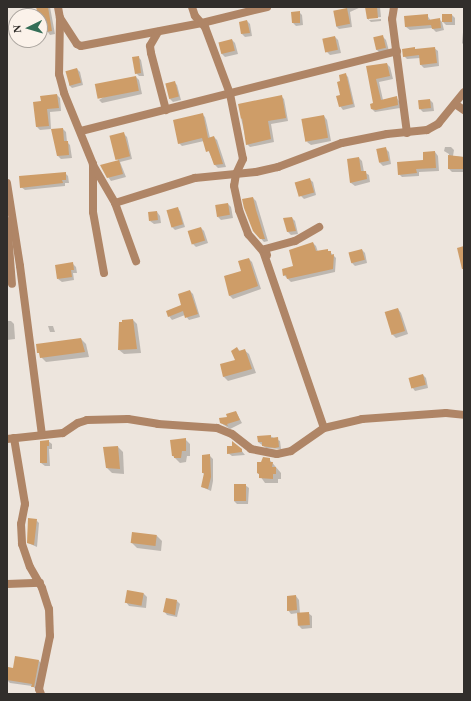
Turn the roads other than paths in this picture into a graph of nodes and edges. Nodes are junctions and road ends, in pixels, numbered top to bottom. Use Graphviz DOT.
graph roads {
  1 [pos="58,7"];
  2 [pos="192,7"];
  3 [pos="267,7"];
  4 [pos="394,7"];
  5 [pos="60,18"];
  6 [pos="202,23"];
  7 [pos="158,32"];
  8 [pos="397,51"];
  9 [pos="464,92"];
  10 [pos="230,94"];
  11 [pos="455,104"];
  12 [pos="166,110"];
  13 [pos="464,110"];
  14 [pos="81,131"];
  15 [pos="407,133"];
  16 [pos="93,164"];
  17 [pos="236,174"];
  18 [pos="7,183"];
  19 [pos="8,199"];
  20 [pos="115,203"];
  21 [pos="7,222"];
  22 [pos="319,227"];
  23 [pos="136,261"];
  24 [pos="104,273"];
  25 [pos="274,281"];
  26 [pos="12,284"];
  27 [pos="464,415"];
  28 [pos="324,428"];
  29 [pos="42,435"];
  30 [pos="11,438"];
  31 [pos="40,583"];
  32 [pos="7,584"];
  33 [pos="41,694"];
  1 -- 5 [label="street"];
  2 -- 6 [label="street"];
  3 -- 6 [label="street"];
  4 -- 8 [label="street"];
  5 -- 7 [label="street"];
  5 -- 14 [label="street"];
  6 -- 7 [label="street"];
  6 -- 10 [label="street"];
  7 -- 12 [label="street"];
  8 -- 10 [label="street"];
  8 -- 15 [label="street"];
  9 -- 11 [label="street"];
  10 -- 12 [label="street"];
  10 -- 17 [label="street"];
  11 -- 13 [label="street"];
  11 -- 15 [label="street"];
  12 -- 14 [label="street"];
  14 -- 16 [label="street"];
  15 -- 17 [label="street"];
  16 -- 20 [label="street"];
  16 -- 24 [label="street"];
  17 -- 20 [label="street"];
  17 -- 25 [label="street"];
  18 -- 19 [label="street"];
  19 -- 29 [label="street"];
  20 -- 23 [label="street"];
  21 -- 26 [label="street"];
  22 -- 25 [label="street"];
  25 -- 28 [label="street"];
  27 -- 28 [label="street"];
  28 -- 29 [label="street"];
  29 -- 30 [label="street"];
  30 -- 31 [label="street"];
  31 -- 32 [label="street"];
  31 -- 33 [label="street"];
}
